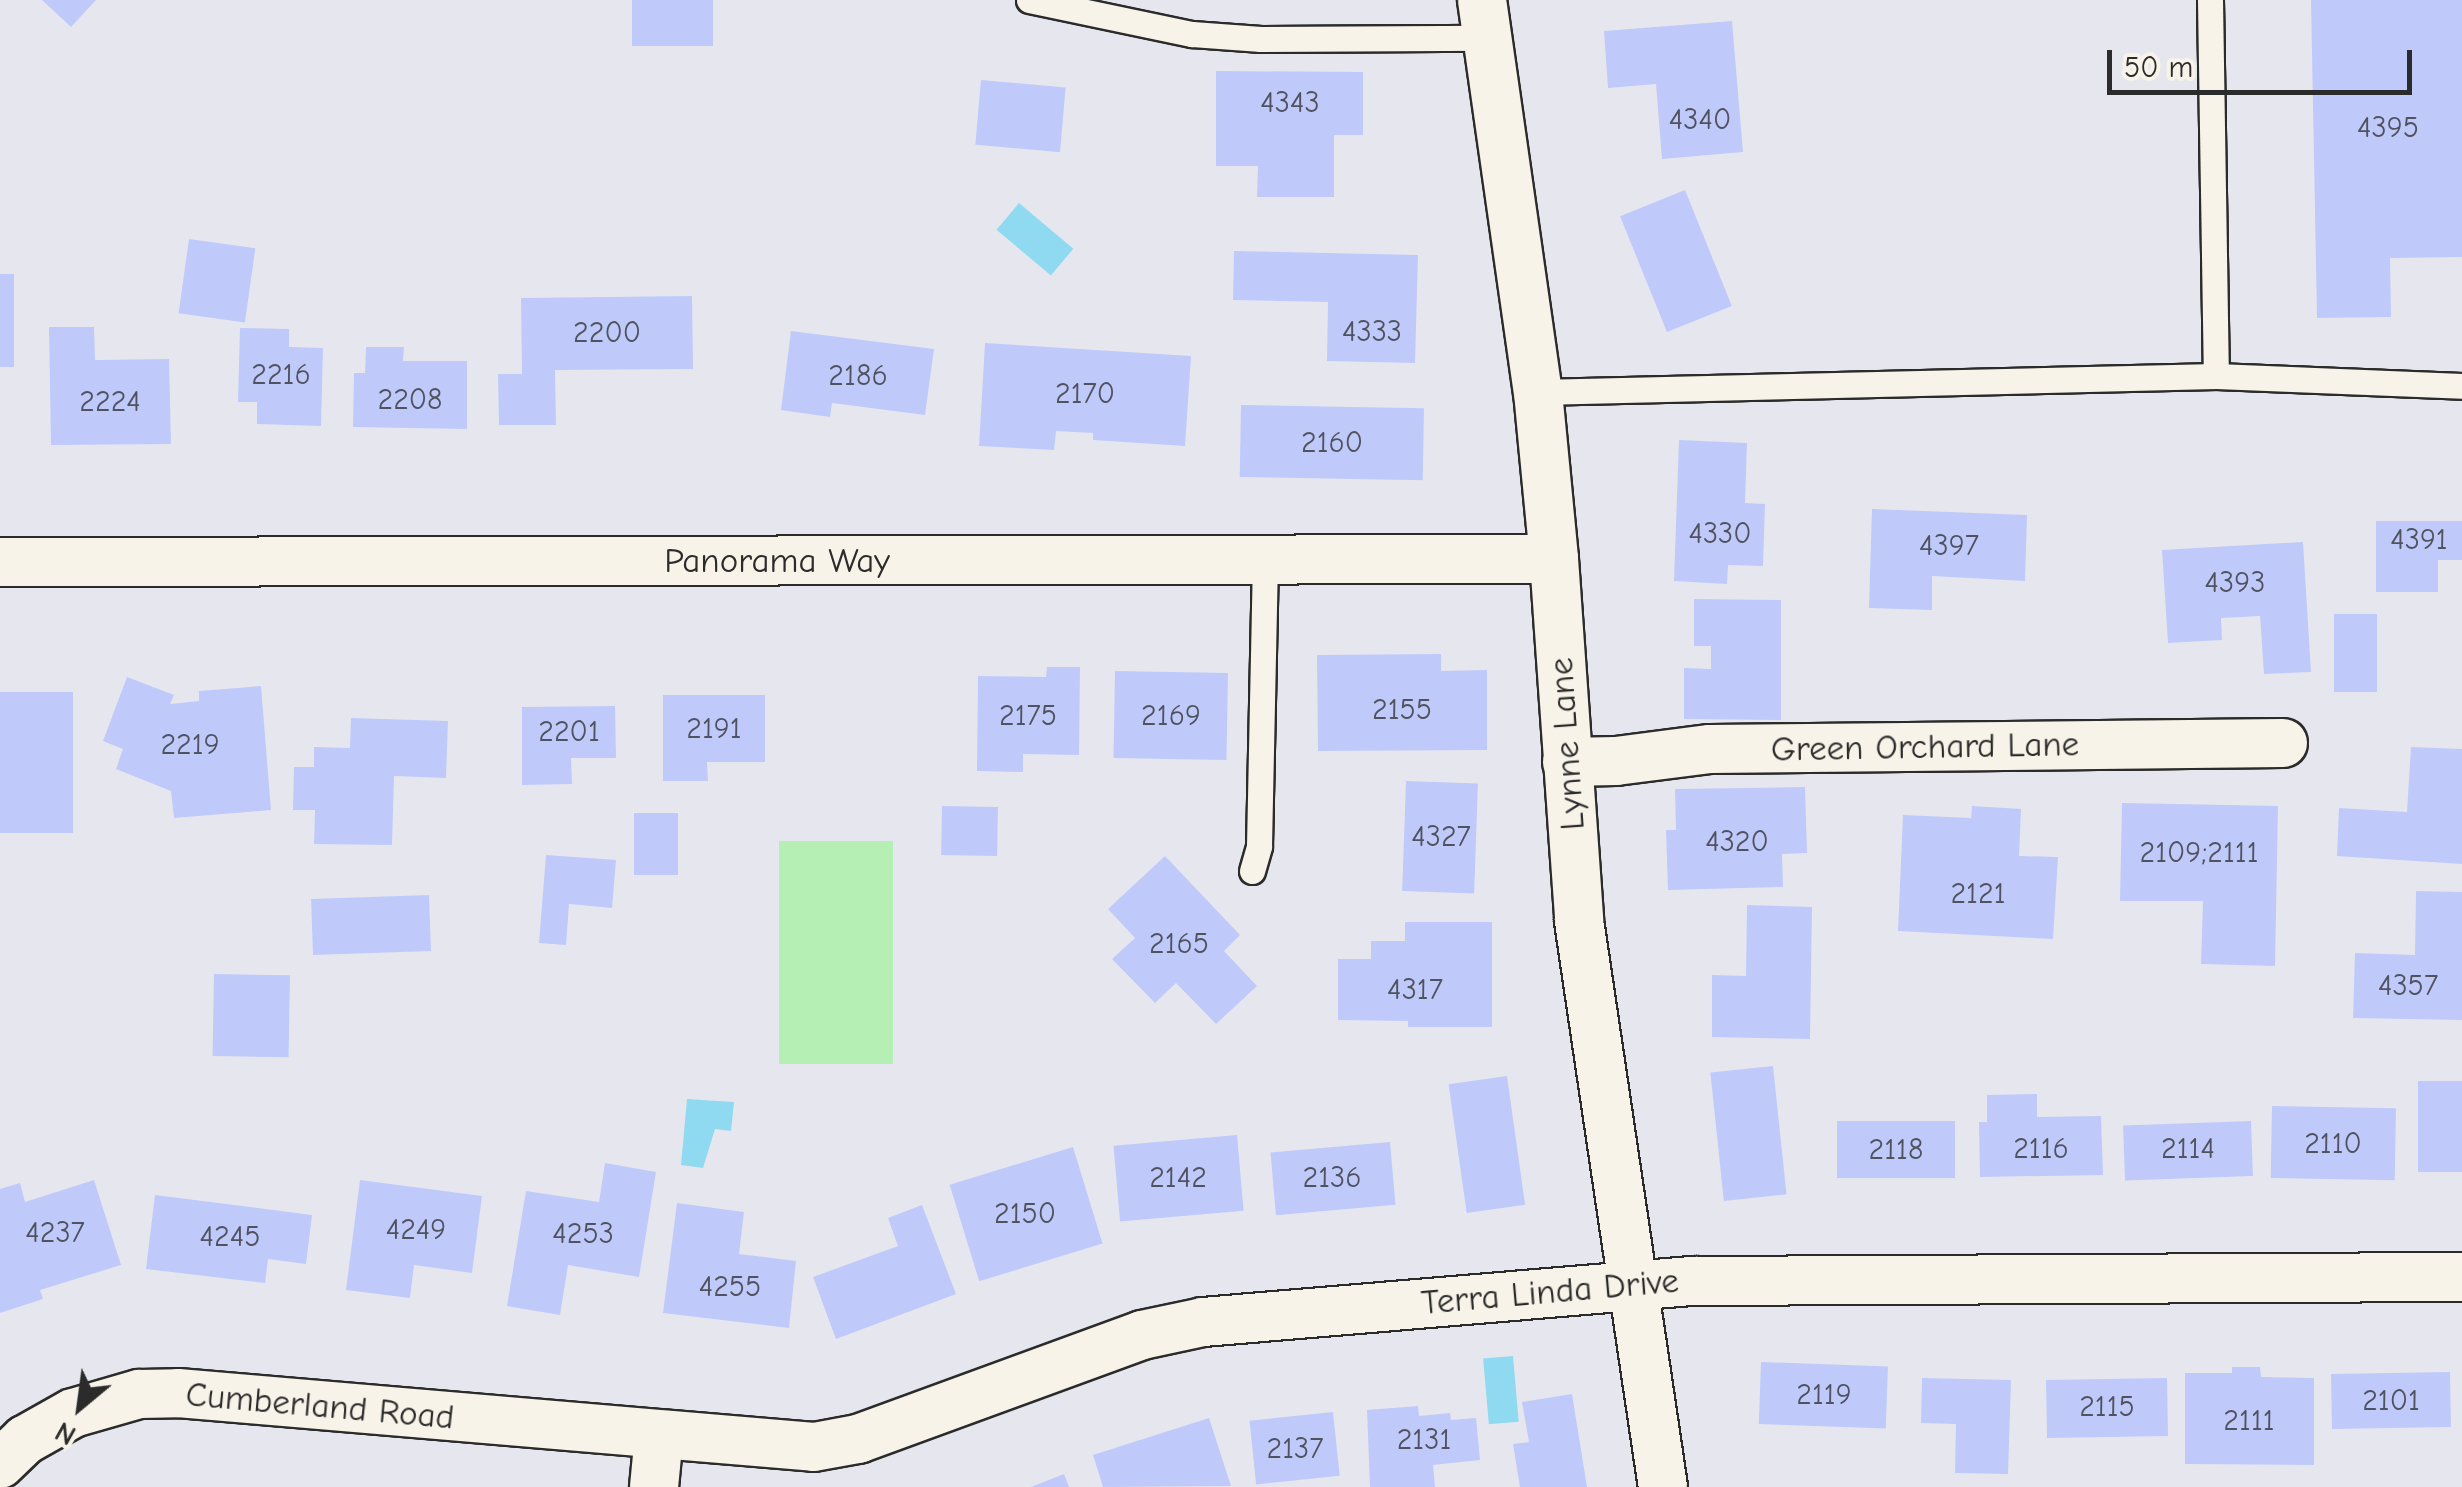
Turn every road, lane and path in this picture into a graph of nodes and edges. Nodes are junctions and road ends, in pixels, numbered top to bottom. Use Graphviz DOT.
graph roads {
  1 [pos="1029,0"];
  2 [pos="2210,0"];
  3 [pos="1486,19"];
  4 [pos="2216,376"];
  5 [pos="2462,386"];
  6 [pos="1538,392"];
  7 [pos="1554,559"];
  8 [pos="1265,560"];
  9 [pos="0,562"];
  10 [pos="2283,743"];
  11 [pos="1567,762"];
  12 [pos="1252,872"];
  13 [pos="2462,1276"];
  14 [pos="1632,1283"];
  15 [pos="659,1435"];
  16 [pos="0,1464"];
  17 [pos="654,1487"];
  18 [pos="1663,1487"];
  1 -- 3 [label="lane"];
  2 -- 4 [label="lane"];
  3 -- 6 [label="street, Lynne Lane"];
  4 -- 5 [label="lane"];
  4 -- 6 [label="lane"];
  6 -- 7 [label="street, Lynne Lane"];
  7 -- 8 [label="street, Panorama Way"];
  7 -- 11 [label="street, Lynne Lane"];
  8 -- 9 [label="street, Panorama Way"];
  8 -- 12 [label="lane"];
  10 -- 11 [label="street, Green Orchard Lane"];
  11 -- 14 [label="street, Lynne Lane"];
  13 -- 14 [label="street, Terra Linda Drive"];
  14 -- 15 [label="street, Terra Linda Drive"];
  14 -- 18 [label="street, Lynne Lane"];
  15 -- 16 [label="street, Cumberland Road"];
  15 -- 17 [label="street"];
}
